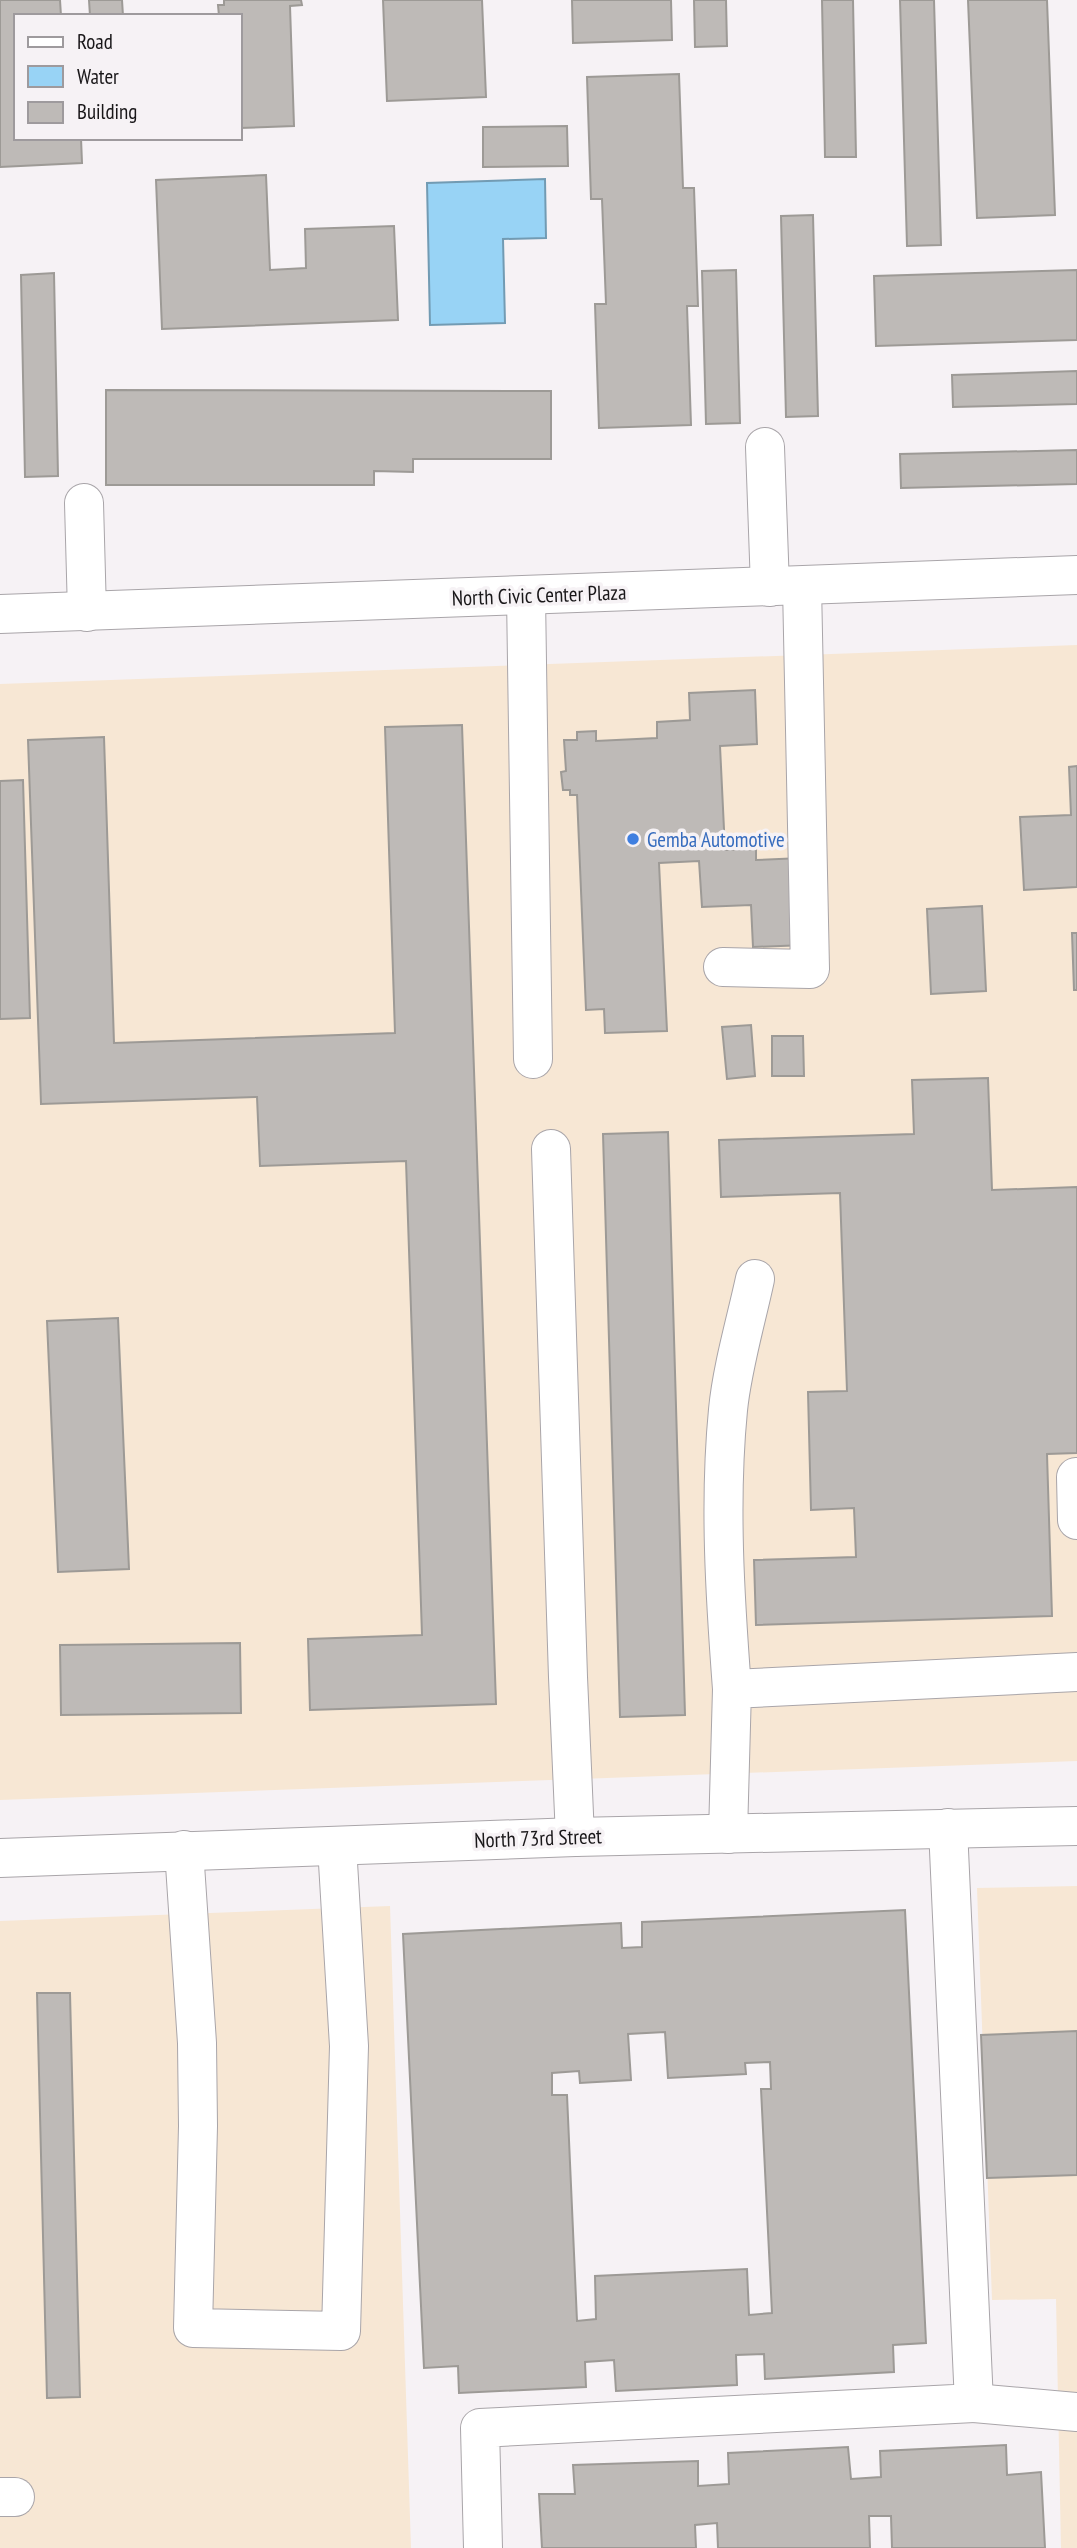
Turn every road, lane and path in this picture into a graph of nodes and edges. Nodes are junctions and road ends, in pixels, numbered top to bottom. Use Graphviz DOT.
graph roads {
  1 [pos="765,447"];
  2 [pos="84,503"];
  3 [pos="1077,575"];
  4 [pos="786,586"];
  5 [pos="526,596"];
  6 [pos="88,612"];
  7 [pos="0,614"];
  8 [pos="723,967"];
  9 [pos="533,1059"];
  10 [pos="551,1149"];
  11 [pos="755,1279"];
  12 [pos="1076,1477"];
  13 [pos="1077,1520"];
  14 [pos="1077,1672"];
  15 [pos="732,1689"];
  16 [pos="1077,1826"];
  17 [pos="948,1828"];
  18 [pos="728,1834"];
  19 [pos="575,1837"];
  20 [pos="337,1846"];
  21 [pos="184,1850"];
  22 [pos="0,1858"];
  23 [pos="974,2403"];
  24 [pos="1077,2412"];
  25 [pos="483,2548"];
  1 -- 4 [label="street"];
  2 -- 6 [label="street"];
  3 -- 4 [label="street, North Civic Center Plaza"];
  4 -- 5 [label="street, North Civic Center Plaza"];
  4 -- 8 [label="street"];
  5 -- 6 [label="street, North Civic Center Plaza"];
  5 -- 9 [label="street"];
  6 -- 7 [label="street, North Civic Center Plaza"];
  10 -- 19 [label="street"];
  11 -- 15 [label="street"];
  12 -- 13 [label="street"];
  14 -- 15 [label="street"];
  15 -- 18 [label="street"];
  16 -- 17 [label="street, North 73rd Street"];
  17 -- 18 [label="street, North 73rd Street"];
  17 -- 23 [label="street"];
  18 -- 19 [label="street, North 73rd Street"];
  19 -- 20 [label="street, North 73rd Street"];
  20 -- 21 [label="street, North 73rd Street"];
  20 -- 21 [label="street"];
  21 -- 22 [label="street, North 73rd Street"];
  23 -- 24 [label="street"];
  23 -- 25 [label="street"];
}
